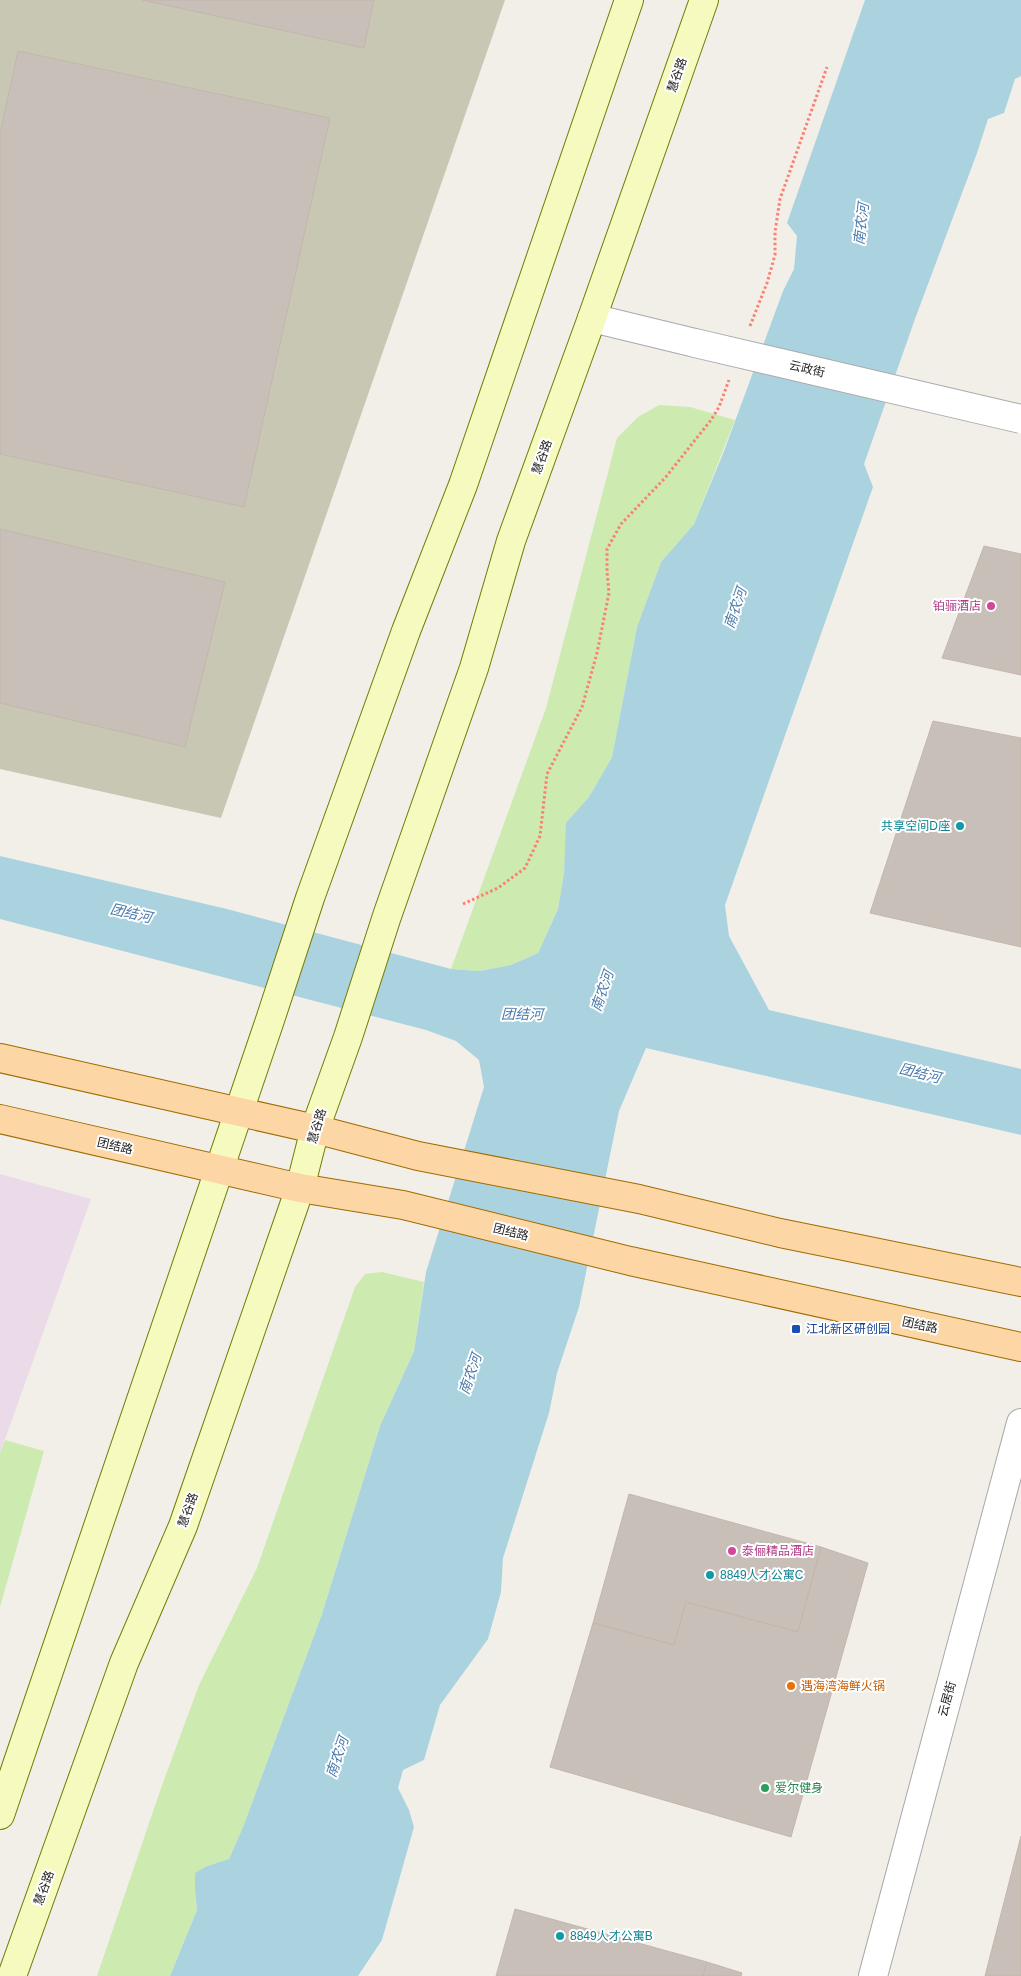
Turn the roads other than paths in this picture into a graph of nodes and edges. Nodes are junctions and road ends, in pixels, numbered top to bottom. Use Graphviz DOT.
graph roads {
  1 [pos="629,0"];
  2 [pos="704,0"];
  3 [pos="592,318"];
  4 [pos="1021,419"];
  5 [pos="0,1058"];
  6 [pos="239,1112"];
  7 [pos="0,1120"];
  8 [pos="316,1129"];
  9 [pos="220,1170"];
  10 [pos="300,1188"];
  11 [pos="1021,1282"];
  12 [pos="1021,1347"];
  13 [pos="1021,1422"];
  14 [pos="0,1815"];
  15 [pos="12,1976"];
  16 [pos="873,1976"];
  1 -- 6 [label="main road"];
  2 -- 3 [label="main road, 慧谷路"];
  3 -- 4 [label="street, 云政街, bridge"];
  3 -- 8 [label="main road, 慧谷路"];
  5 -- 6 [label="main road"];
  6 -- 8 [label="main road"];
  6 -- 9 [label="main road"];
  7 -- 9 [label="main road, 团结路"];
  8 -- 10 [label="main road, 慧谷路"];
  8 -- 11 [label="main road"];
  9 -- 10 [label="main road, 团结路"];
  9 -- 14 [label="main road"];
  10 -- 12 [label="main road, 团结路"];
  10 -- 15 [label="main road, 慧谷路"];
  13 -- 16 [label="street, 云居街"];
}
